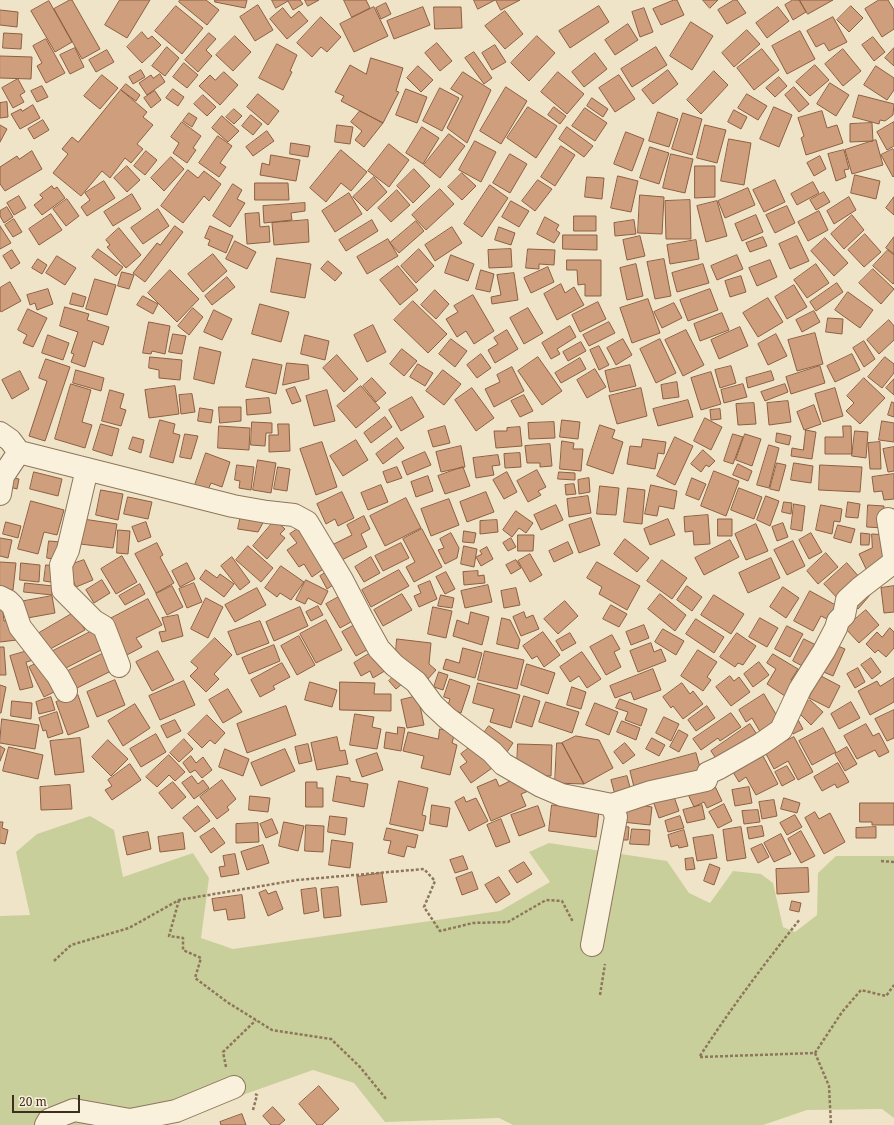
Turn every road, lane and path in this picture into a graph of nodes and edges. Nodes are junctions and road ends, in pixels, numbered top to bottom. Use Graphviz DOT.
graph roads {
  1 [pos="0,433"];
  2 [pos="19,452"];
  3 [pos="87,469"];
  4 [pos="0,494"];
  5 [pos="888,519"];
  6 [pos="894,556"];
  7 [pos="894,562"];
  8 [pos="0,597"];
  9 [pos="119,666"];
  10 [pos="66,691"];
  11 [pos="612,805"];
  12 [pos="881,861"];
  13 [pos="894,862"];
  14 [pos="179,900"];
  15 [pos="800,919"];
  16 [pos="592,945"];
  17 [pos="54,961"];
  18 [pos="894,985"];
  19 [pos="600,995"];
  20 [pos="815,1053"];
  21 [pos="234,1087"];
  22 [pos="387,1100"];
  23 [pos="46,1125"];
  24 [pos="830,1125"];
  1 -- 2 [label="street"];
  2 -- 3 [label="street"];
  2 -- 4 [label="street"];
  3 -- 9 [label="street"];
  3 -- 11 [label="street"];
  5 -- 6 [label="street"];
  7 -- 11 [label="street"];
  8 -- 10 [label="street"];
  11 -- 16 [label="street"];
  12 -- 13 [label="path"];
  14 -- 16 [label="path"];
  14 -- 17 [label="path"];
  14 -- 22 [label="path"];
  15 -- 20 [label="path"];
  16 -- 19 [label="path"];
  18 -- 20 [label="path"];
  20 -- 24 [label="path"];
  21 -- 23 [label="street"];
}
